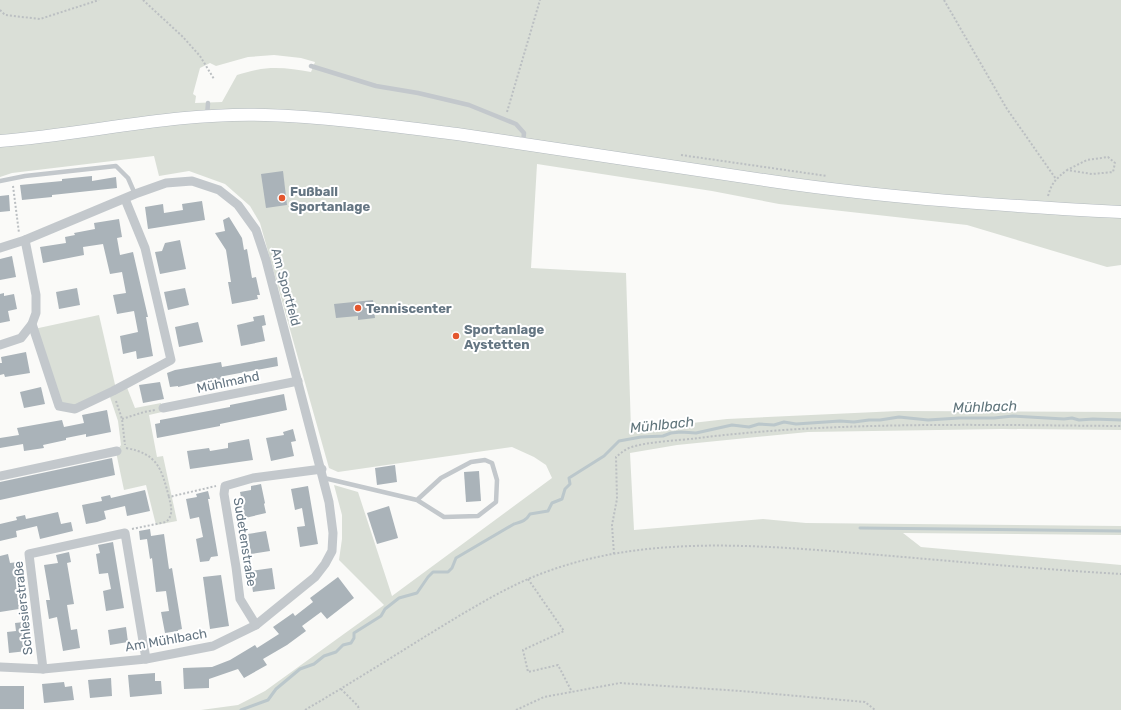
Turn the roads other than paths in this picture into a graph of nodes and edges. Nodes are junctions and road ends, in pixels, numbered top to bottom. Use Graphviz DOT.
graph roads {
  1 [pos="311,66"];
  2 [pos="208,102"];
  3 [pos="208,116"];
  4 [pos="0,141"];
  5 [pos="523,144"];
  6 [pos="0,181"];
  7 [pos="135,194"];
  8 [pos="126,199"];
  9 [pos="1121,212"];
  10 [pos="23,241"];
  11 [pos="0,248"];
  12 [pos="32,324"];
  13 [pos="0,345"];
  14 [pos="298,381"];
  15 [pos="163,408"];
  16 [pos="121,450"];
  17 [pos="323,474"];
  18 [pos="0,476"];
  19 [pos="326,488"];
  20 [pos="417,500"];
  21 [pos="256,625"];
  22 [pos="146,659"];
  23 [pos="0,667"];
  24 [pos="43,669"];
  1 -- 5 [label="lane"];
  2 -- 3 [label="lane"];
  3 -- 4 [label="main road"];
  3 -- 5 [label="main road"];
  5 -- 9 [label="main road"];
  6 -- 7 [label="lane"];
  7 -- 8 [label="street, Am Sportfeld"];
  7 -- 14 [label="street, Am Sportfeld"];
  8 -- 10 [label="street, Am Sportfeld"];
  8 -- 12 [label="street"];
  10 -- 11 [label="street, Am Sportfeld"];
  10 -- 12 [label="street"];
  12 -- 13 [label="street"];
  14 -- 15 [label="street, Mühlmahd"];
  14 -- 17 [label="street, Am Sportfeld"];
  16 -- 18 [label="street"];
  17 -- 19 [label="street, Am Sportfeld"];
  17 -- 20 [label="lane"];
  17 -- 21 [label="street, Sudetenstraße"];
  19 -- 21 [label="street, Am Mühlbach"];
  20 -- 20 [label="lane"];
  21 -- 22 [label="street, Am Mühlbach"];
  22 -- 24 [label="street, Am Mühlbach"];
  22 -- 24 [label="street, Schlesierstraße"];
  23 -- 24 [label="street, Am Mühlbach"];
}
